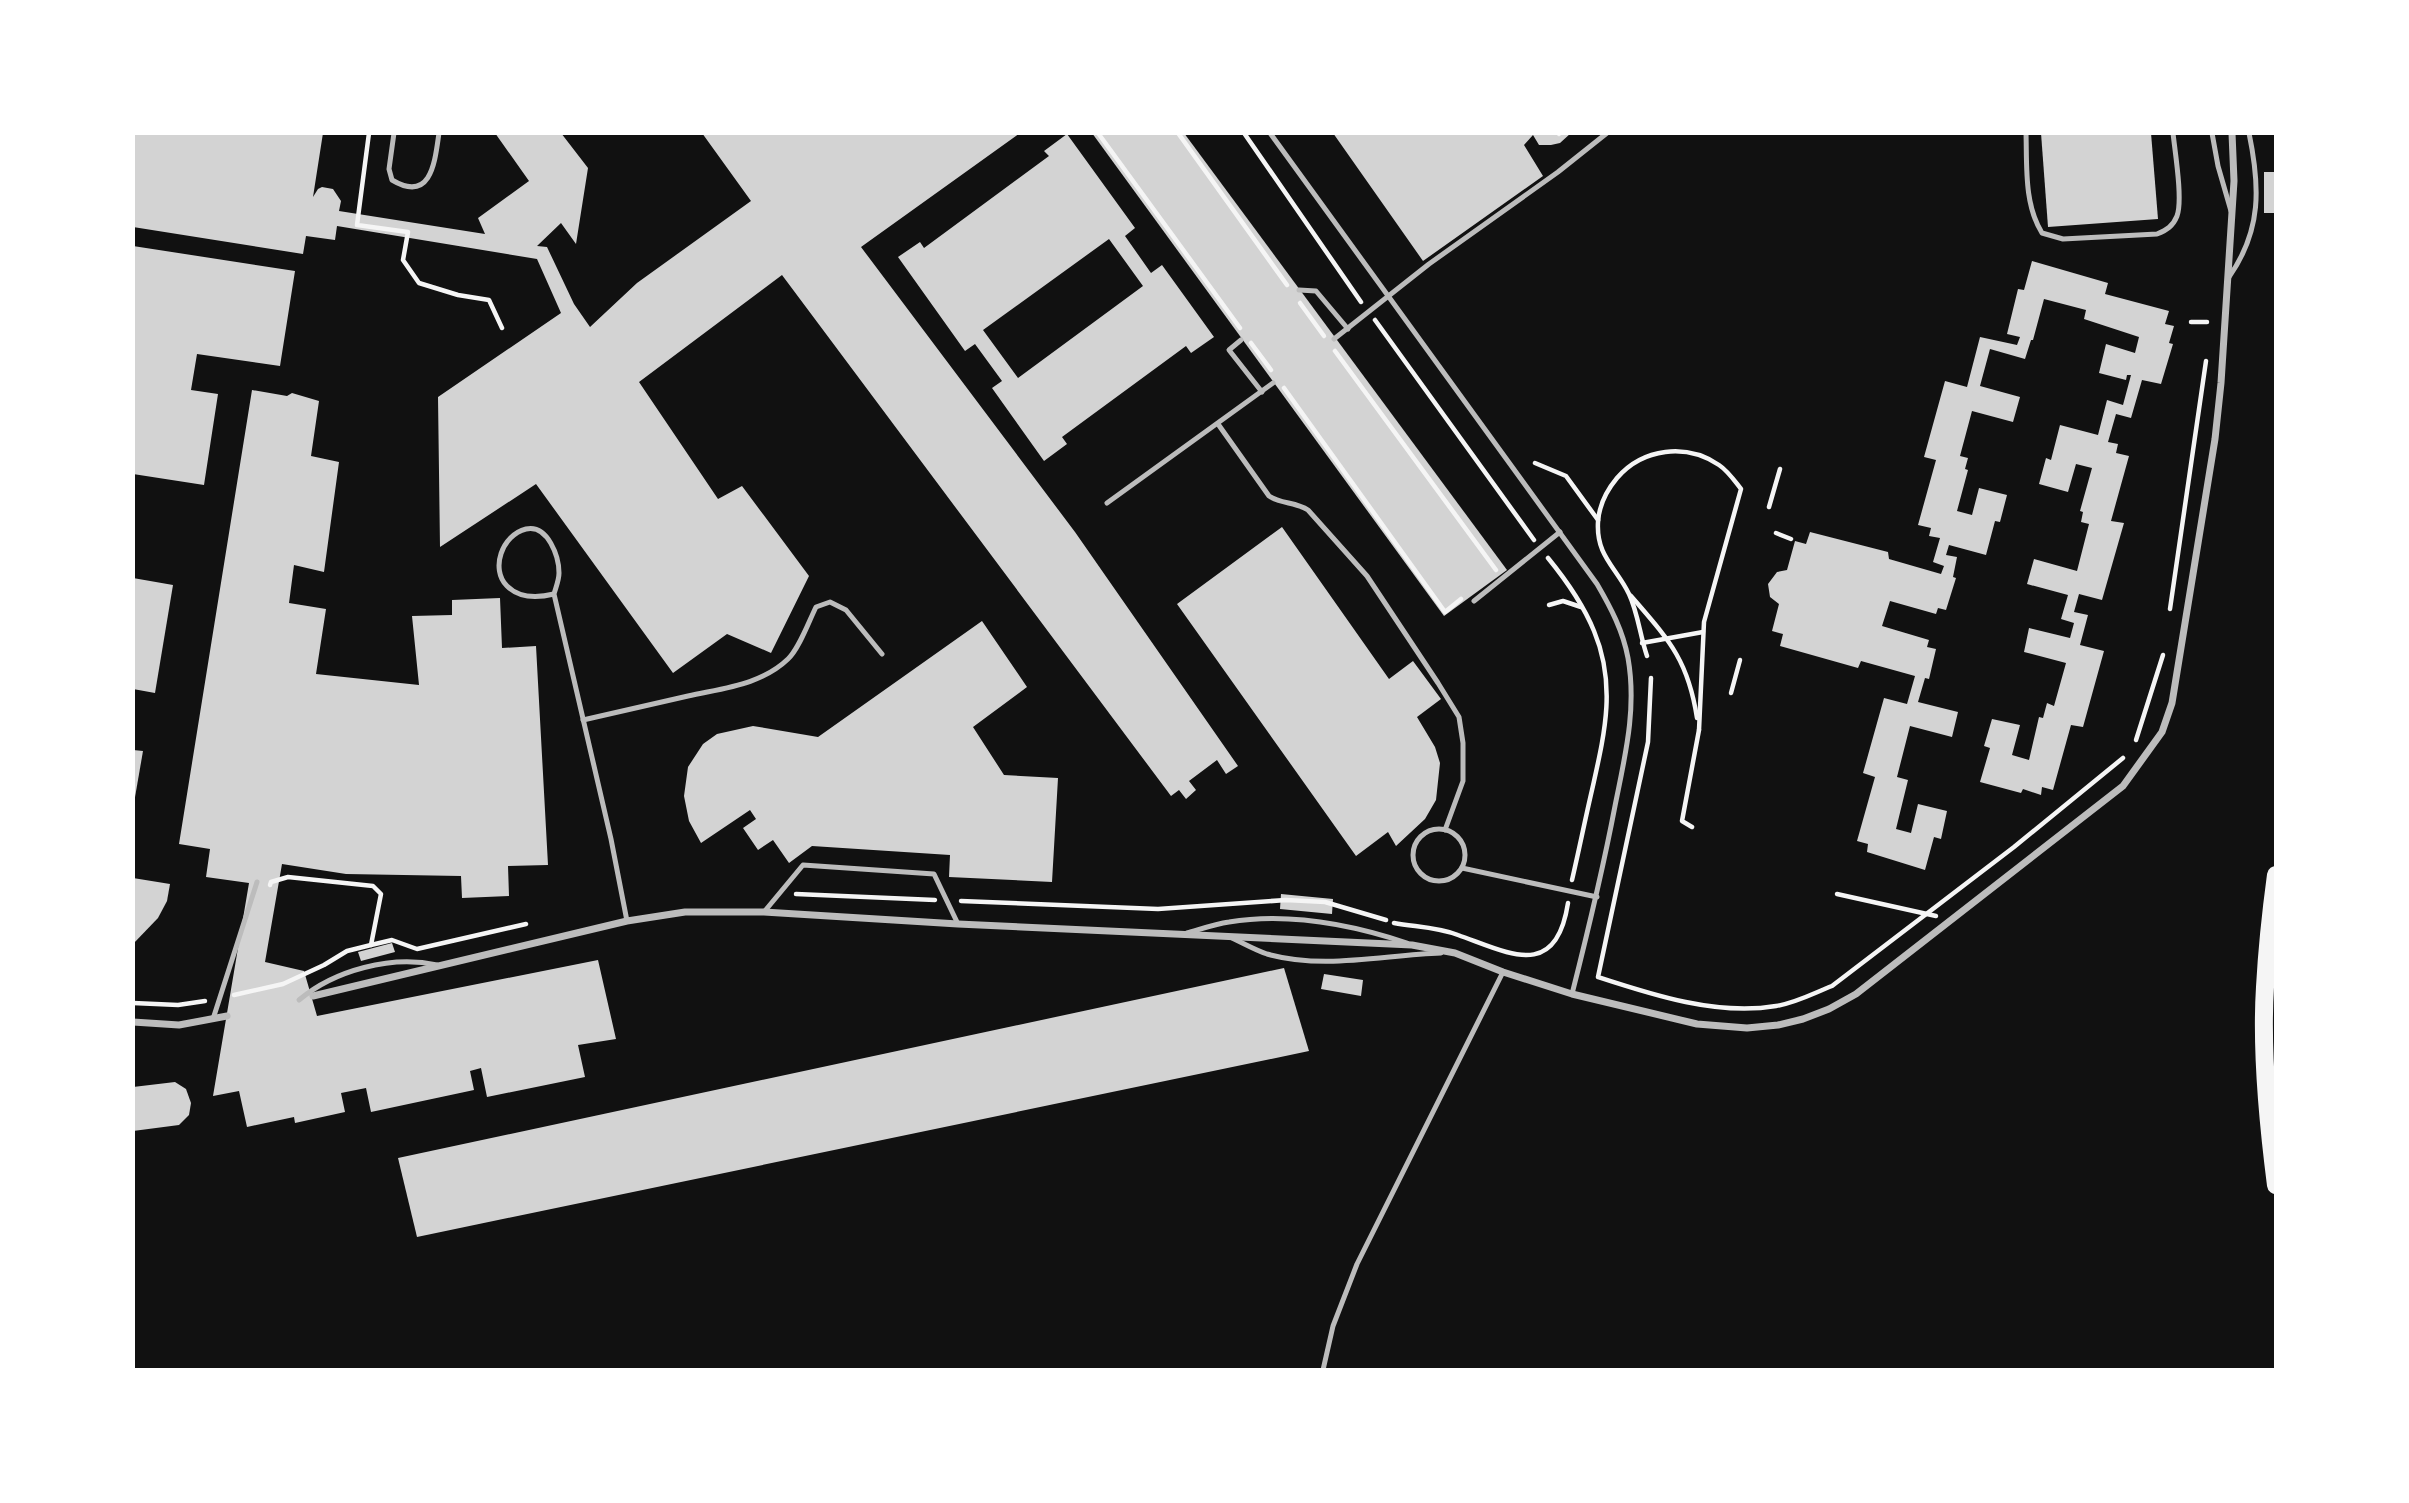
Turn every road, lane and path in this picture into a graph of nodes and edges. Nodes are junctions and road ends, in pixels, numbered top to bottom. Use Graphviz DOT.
graph roads {
  1 [pos="369,133"];
  2 [pos="394,133"];
  3 [pos="439,133"];
  4 [pos="1098,133"];
  5 [pos="1178,133"];
  6 [pos="1244,133"];
  7 [pos="1270,133"];
  8 [pos="1607,133"];
  9 [pos="2026,133"];
  10 [pos="2173,133"];
  11 [pos="2212,133"];
  12 [pos="2232,133"];
  13 [pos="2249,133"];
  14 [pos="2231,214"];
  15 [pos="2227,280"];
  16 [pos="1299,290"];
  17 [pos="1389,296"];
  18 [pos="1369,313"];
  19 [pos="2191,322"];
  20 [pos="2207,322"];
  21 [pos="502,328"];
  22 [pos="1348,329"];
  23 [pos="1334,339"];
  24 [pos="1241,340"];
  25 [pos="2207,356"];
  26 [pos="1273,383"];
  27 [pos="1262,391"];
  28 [pos="1218,424"];
  29 [pos="1535,463"];
  30 [pos="1780,469"];
  31 [pos="1107,503"];
  32 [pos="1769,507"];
  33 [pos="1598,521"];
  34 [pos="1560,533"];
  35 [pos="1776,533"];
  36 [pos="1791,539"];
  37 [pos="1541,549"];
  38 [pos="1487,580"];
  39 [pos="554,594"];
  40 [pos="1629,594"];
  41 [pos="1466,596"];
  42 [pos="1474,601"];
  43 [pos="1549,605"];
  44 [pos="1582,607"];
  45 [pos="2170,615"];
  46 [pos="1703,632"];
  47 [pos="1666,637"];
  48 [pos="1642,643"];
  49 [pos="2165,649"];
  50 [pos="882,654"];
  51 [pos="1647,656"];
  52 [pos="1740,660"];
  53 [pos="1651,678"];
  54 [pos="1731,693"];
  55 [pos="583,720"];
  56 [pos="1699,730"];
  57 [pos="2133,749"];
  58 [pos="2124,757"];
  59 [pos="1692,827"];
  60 [pos="1445,830"];
  61 [pos="1462,868"];
  62 [pos="2276,875"];
  63 [pos="257,882"];
  64 [pos="790,893"];
  65 [pos="1569,893"];
  66 [pos="267,894"];
  67 [pos="1837,894"];
  68 [pos="1597,897"];
  69 [pos="947,901"];
  70 [pos="764,912"];
  71 [pos="1926,913"];
  72 [pos="627,921"];
  73 [pos="1950,922"];
  74 [pos="958,924"];
  75 [pos="1184,934"];
  76 [pos="1229,936"];
  77 [pos="1412,944"];
  78 [pos="371,945"];
  79 [pos="1453,952"];
  80 [pos="443,966"];
  81 [pos="1503,972"];
  82 [pos="238,983"];
  83 [pos="1572,994"];
  84 [pos="234,996"];
  85 [pos="313,996"];
  86 [pos="219,999"];
  87 [pos="299,1000"];
  88 [pos="133,1003"];
  89 [pos="227,1016"];
  90 [pos="213,1019"];
  91 [pos="133,1022"];
  92 [pos="2276,1185"];
  93 [pos="1323,1370"];
  1 -- 21 [label="path"];
  2 -- 3 [label="lane"];
  4 -- 41 [label="path"];
  5 -- 38 [label="path"];
  6 -- 18 [label="path"];
  7 -- 17 [label="lane"];
  8 -- 17 [label="lane"];
  9 -- 10 [label="lane"];
  11 -- 14 [label="lane"];
  12 -- 14 [label="street"];
  13 -- 15 [label="lane"];
  14 -- 15 [label="street"];
  15 -- 73 [label="street"];
  16 -- 22 [label="lane"];
  17 -- 18 [label="lane"];
  17 -- 34 [label="lane"];
  18 -- 22 [label="lane"];
  18 -- 37 [label="path"];
  19 -- 20 [label="path"];
  22 -- 23 [label="lane"];
  24 -- 27 [label="lane"];
  25 -- 45 [label="path"];
  26 -- 27 [label="lane"];
  27 -- 28 [label="lane"];
  28 -- 31 [label="lane"];
  28 -- 60 [label="lane"];
  29 -- 33 [label="path"];
  30 -- 32 [label="path"];
  33 -- 40 [label="path"];
  33 -- 46 [label="path"];
  34 -- 37 [label="lane"];
  34 -- 68 [label="lane"];
  35 -- 36 [label="path"];
  37 -- 42 [label="lane"];
  37 -- 44 [label="path"];
  39 -- 39 [label="lane"];
  39 -- 55 [label="lane"];
  40 -- 47 [label="path"];
  40 -- 48 [label="path"];
  43 -- 44 [label="path"];
  44 -- 65 [label="path"];
  46 -- 47 [label="path"];
  46 -- 56 [label="path"];
  47 -- 48 [label="path"];
  47 -- 56 [label="path"];
  48 -- 51 [label="path"];
  49 -- 57 [label="path"];
  50 -- 55 [label="lane"];
  52 -- 54 [label="path"];
  53 -- 71 [label="path"];
  55 -- 72 [label="lane"];
  56 -- 59 [label="path"];
  58 -- 71 [label="path"];
  60 -- 61 [label="lane"];
  60 -- 61 [label="lane"];
  61 -- 65 [label="lane"];
  62 -- 92 [label="highway"];
  63 -- 86 [label="lane"];
  64 -- 69 [label="path"];
  65 -- 68 [label="lane"];
  65 -- 69 [label="path"];
  66 -- 78 [label="path"];
  67 -- 71 [label="path"];
  68 -- 83 [label="lane"];
  69 -- 70 [label="lane"];
  69 -- 74 [label="lane"];
  70 -- 72 [label="street"];
  70 -- 74 [label="street"];
  71 -- 73 [label="path"];
  72 -- 80 [label="street"];
  73 -- 83 [label="street"];
  74 -- 75 [label="street"];
  75 -- 76 [label="street"];
  75 -- 77 [label="lane"];
  76 -- 77 [label="street"];
  76 -- 79 [label="lane"];
  77 -- 79 [label="street"];
  79 -- 81 [label="street"];
  80 -- 85 [label="street"];
  80 -- 87 [label="lane"];
  81 -- 83 [label="street"];
  81 -- 93 [label="lane"];
  82 -- 84 [label="path"];
  86 -- 88 [label="path"];
  86 -- 90 [label="lane"];
  89 -- 90 [label="street"];
  90 -- 91 [label="street"];
}
